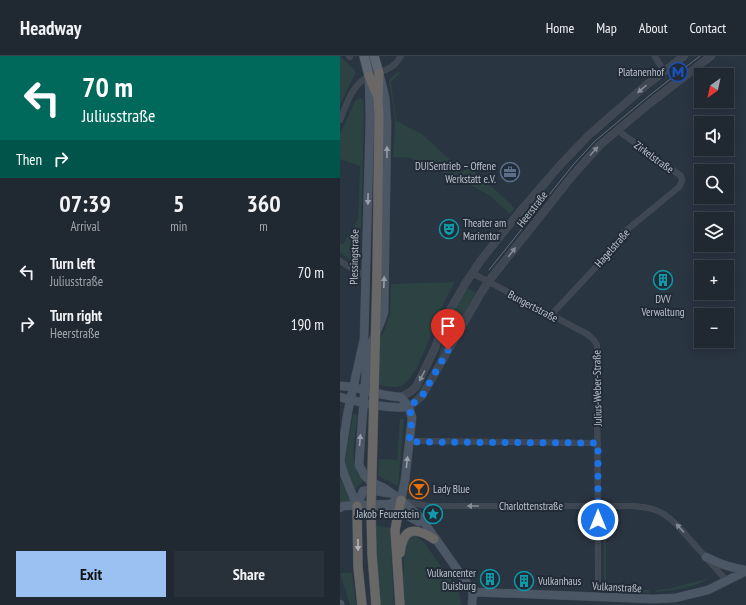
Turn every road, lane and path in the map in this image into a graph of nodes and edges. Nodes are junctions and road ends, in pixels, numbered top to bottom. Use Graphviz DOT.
graph roads {
  1 [pos="364,56"];
  2 [pos="374,56"];
  3 [pos="401,56"];
  4 [pos="684,56"];
  5 [pos="711,56"];
  6 [pos="655,57"];
  7 [pos="664,71"];
  8 [pos="379,73"];
  9 [pos="369,76"];
  10 [pos="378,98"];
  11 [pos="340,120"];
  12 [pos="617,130"];
  13 [pos="679,188"];
  14 [pos="340,261"];
  15 [pos="472,273"];
  16 [pos="366,276"];
  17 [pos="488,282"];
  18 [pos="551,315"];
  19 [pos="594,340"];
  20 [pos="340,386"];
  21 [pos="353,387"];
  22 [pos="365,391"];
  23 [pos="400,397"];
  24 [pos="340,398"];
  25 [pos="350,400"];
  26 [pos="364,404"];
  27 [pos="409,407"];
  28 [pos="409,442"];
  29 [pos="598,443"];
  30 [pos="340,461"];
  31 [pos="371,482"];
  32 [pos="392,494"];
  33 [pos="401,500"];
  34 [pos="376,505"];
  35 [pos="357,506"];
  36 [pos="597,507"];
  37 [pos="340,508"];
  38 [pos="398,512"];
  39 [pos="434,539"];
  40 [pos="706,557"];
  41 [pos="746,571"];
  42 [pos="397,576"];
  43 [pos="598,580"];
  44 [pos="727,581"];
  45 [pos="598,591"];
  46 [pos="473,592"];
  47 [pos="362,605"];
  48 [pos="376,605"];
  49 [pos="400,605"];
  50 [pos="472,605"];
  1 -- 9 [label="main road"];
  2 -- 8 [label="main road"];
  3 -- 8 [label="street"];
  4 -- 7 [label="street, Heerstraße"];
  5 -- 12 [label="street, Heerstraße"];
  6 -- 7 [label="street"];
  7 -- 15 [label="street, Heerstraße, one-way"];
  8 -- 9 [label="street"];
  8 -- 10 [label="highway, Plessingstraße"];
  22 -- 8 [label="main road, one-way"];
  9 -- 10 [label="highway, Plessingstraße"];
  9 -- 11 [label="street"];
  9 -- 16 [label="main road, Plessingstraße, one-way"];
  10 -- 48 [label="highway, Plessingstraße, bridge"];
  12 -- 13 [label="street, Zirkelstraße"];
  17 -- 12 [label="street, Heerstraße, one-way"];
  13 -- 18 [label="street, Hagelstraße"];
  14 -- 16 [label="street"];
  15 -- 17 [label="street, Bungertstraße"];
  15 -- 23 [label="street, Heerstraße, one-way"];
  16 -- 21 [label="main road, Plessingstraße"];
  17 -- 18 [label="street, Bungertstraße"];
  17 -- 27 [label="street, Heerstraße"];
  18 -- 19 [label="street, Bungertstraße"];
  19 -- 29 [label="street, Julius-Weber-Straße"];
  20 -- 21 [label="main road"];
  21 -- 22 [label="main road"];
  21 -- 25 [label="main road, Plessingstraße"];
  22 -- 23 [label="main road"];
  22 -- 26 [label="main road"];
  23 -- 27 [label="main road"];
  24 -- 25 [label="main road"];
  25 -- 26 [label="main road"];
  25 -- 30 [label="main road, Plessingstraße"];
  26 -- 27 [label="main road"];
  31 -- 26 [label="main road, one-way"];
  27 -- 28 [label="main road"];
  28 -- 29 [label="street"];
  33 -- 28 [label="main road, one-way"];
  29 -- 36 [label="street, Julius-Weber-Straße"];
  30 -- 35 [label="main road, Plessingstraße"];
  31 -- 32 [label="main road"];
  31 -- 35 [label="main road"];
  32 -- 33 [label="main road"];
  32 -- 35 [label="main road"];
  33 -- 34 [label="main road"];
  36 -- 33 [label="street, Charlottenstraße, one-way"];
  33 -- 38 [label="highway"];
  33 -- 39 [label="main road"];
  34 -- 35 [label="main road"];
  34 -- 38 [label="main road"];
  35 -- 37 [label="main road"];
  35 -- 47 [label="highway, one-way"];
  40 -- 36 [label="street, Charlottenstraße, one-way"];
  36 -- 43 [label="street, Julius-Weber-Straße"];
  38 -- 39 [label="main road"];
  38 -- 42 [label="highway"];
  39 -- 42 [label="highway"];
  39 -- 46 [label="main road"];
  40 -- 41 [label="main road"];
  40 -- 44 [label="street, Charlottenstraße"];
  41 -- 44 [label="main road, Vulkanstraße"];
  42 -- 49 [label="highway"];
  43 -- 45 [label="street"];
  44 -- 46 [label="main road, Vulkanstraße"];
  46 -- 50 [label="main road"];
}
